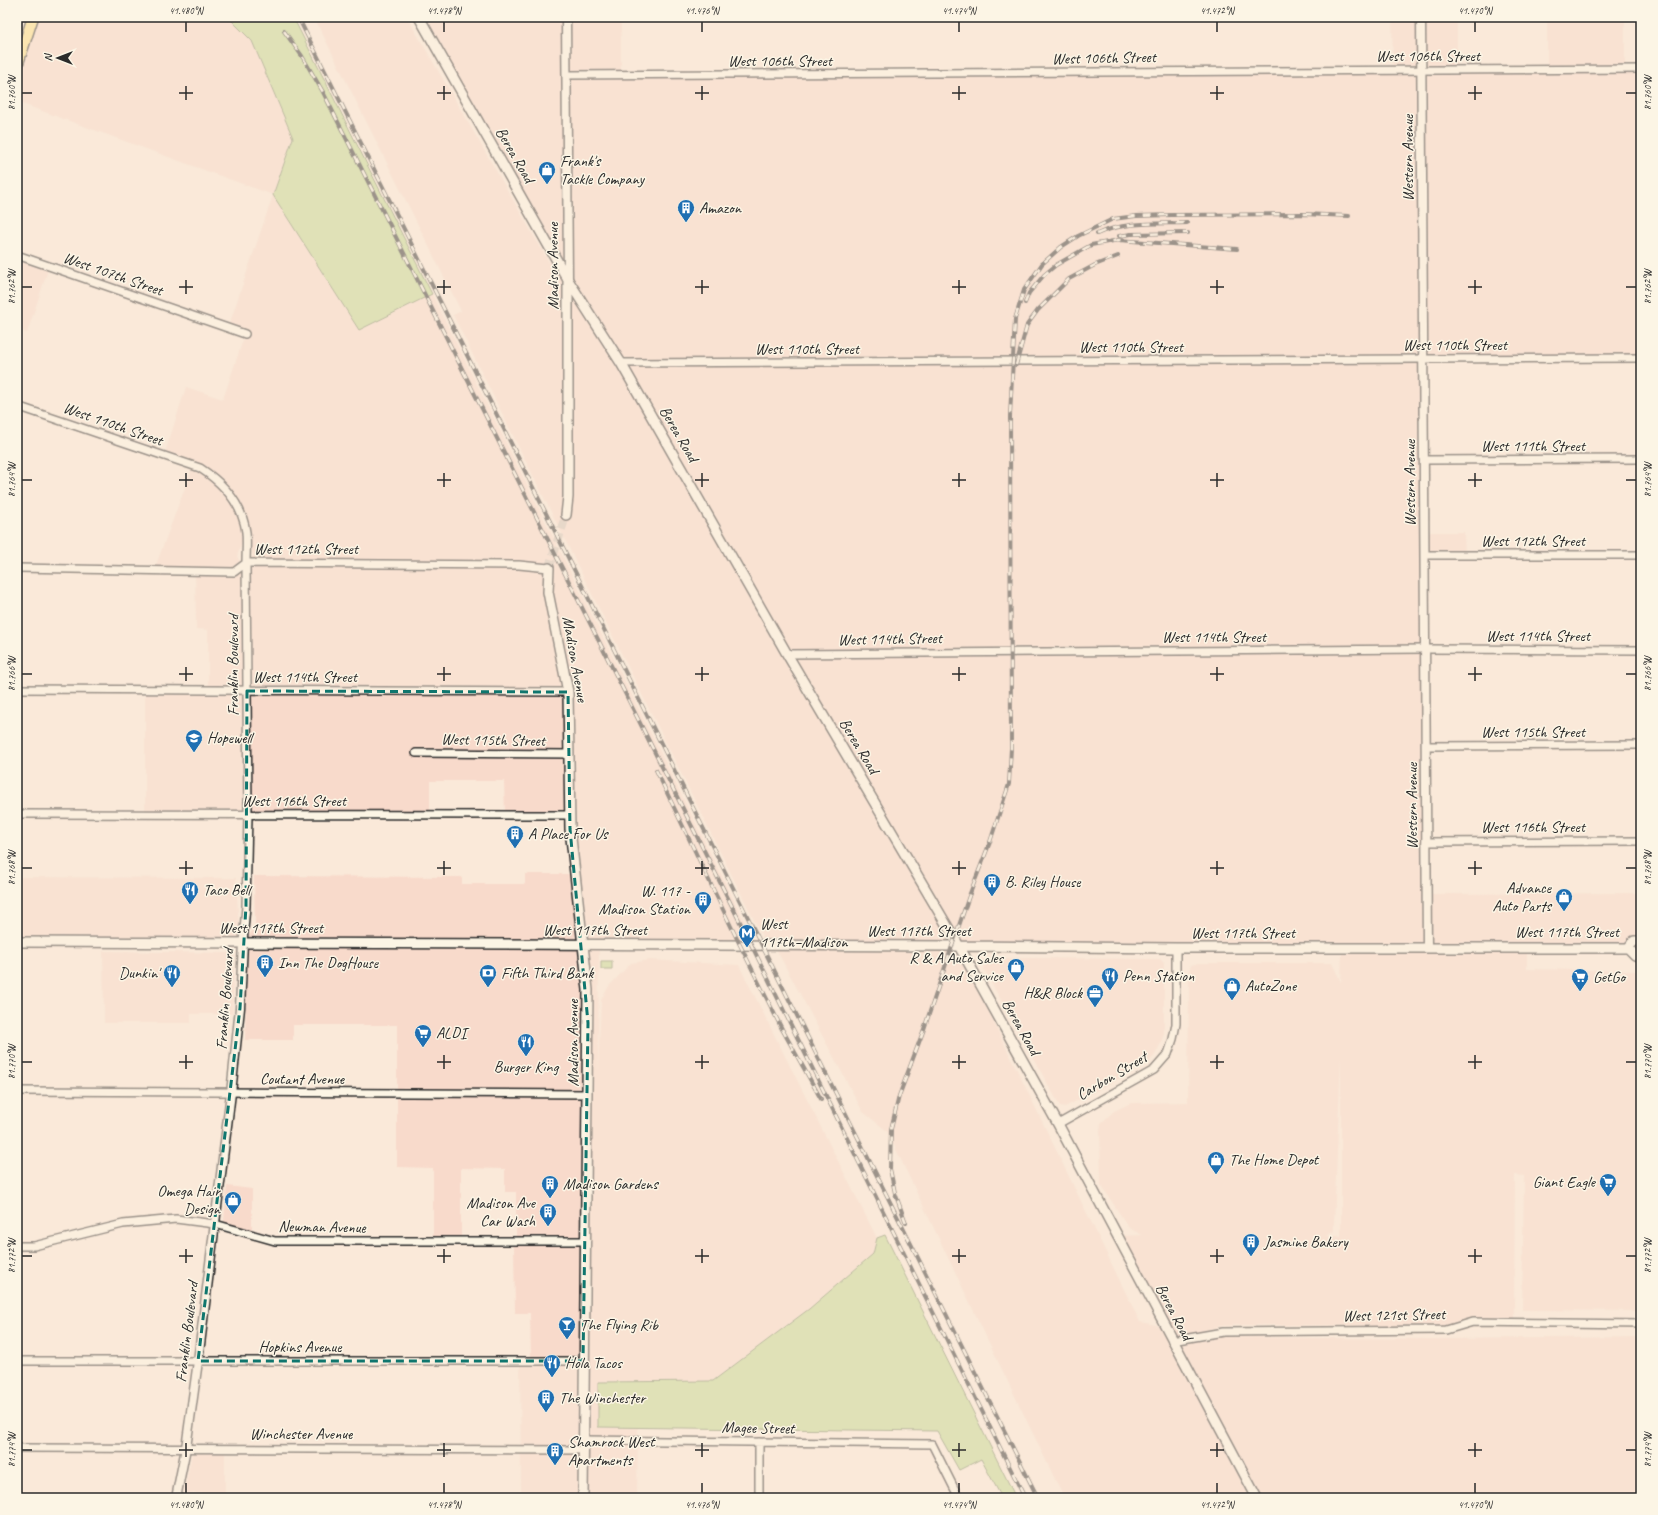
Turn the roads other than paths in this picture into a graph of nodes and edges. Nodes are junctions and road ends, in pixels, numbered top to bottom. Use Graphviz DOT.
graph roads {
  1 [pos="33,17"];
  2 [pos="419,17"];
  3 [pos="566,17"];
  4 [pos="1421,17"];
  5 [pos="17,66"];
  6 [pos="1641,69"];
  7 [pos="1422,70"];
  8 [pos="567,75"];
  9 [pos="17,255"];
  10 [pos="568,280"];
  11 [pos="245,334"];
  12 [pos="1641,358"];
  13 [pos="1423,360"];
  14 [pos="621,363"];
  15 [pos="17,406"];
  16 [pos="1641,459"];
  17 [pos="1425,460"];
  18 [pos="200,468"];
  19 [pos="566,515"];
  20 [pos="1425,555"];
  21 [pos="1641,555"];
  22 [pos="246,563"];
  23 [pos="17,568"];
  24 [pos="549,568"];
  25 [pos="1425,649"];
  26 [pos="1641,650"];
  27 [pos="787,654"];
  28 [pos="17,689"];
  29 [pos="247,690"];
  30 [pos="568,692"];
  31 [pos="1641,745"];
  32 [pos="1426,746"];
  33 [pos="416,753"];
  34 [pos="569,754"];
  35 [pos="17,814"];
  36 [pos="248,815"];
  37 [pos="570,815"];
  38 [pos="1641,841"];
  39 [pos="1426,842"];
  40 [pos="1641,941"];
  41 [pos="17,942"];
  42 [pos="243,942"];
  43 [pos="582,945"];
  44 [pos="959,946"];
  45 [pos="1176,948"];
  46 [pos="1428,948"];
  47 [pos="1628,948"];
  48 [pos="1641,957"];
  49 [pos="17,1091"];
  50 [pos="231,1092"];
  51 [pos="587,1094"];
  52 [pos="1058,1124"];
  53 [pos="215,1224"];
  54 [pos="585,1242"];
  55 [pos="17,1246"];
  56 [pos="1641,1324"];
  57 [pos="1172,1341"];
  58 [pos="583,1361"];
  59 [pos="17,1362"];
  60 [pos="198,1362"];
  61 [pos="584,1440"];
  62 [pos="759,1442"];
  63 [pos="17,1448"];
  64 [pos="186,1448"];
  65 [pos="584,1450"];
  66 [pos="176,1498"];
  67 [pos="583,1498"];
  68 [pos="759,1498"];
  69 [pos="959,1498"];
  70 [pos="1257,1498"];
  1 -- 5 [label="main road"];
  2 -- 10 [label="main road, Berea Road"];
  3 -- 8 [label="street, Madison Avenue"];
  4 -- 7 [label="street, Western Avenue"];
  6 -- 7 [label="street, West 106th Street"];
  7 -- 8 [label="street, West 106th Street"];
  7 -- 13 [label="street, Western Avenue"];
  8 -- 10 [label="street, Madison Avenue"];
  9 -- 11 [label="street, West 107th Street"];
  10 -- 14 [label="main road, Berea Road"];
  10 -- 19 [label="main road, Madison Avenue"];
  12 -- 13 [label="street, West 110th Street"];
  13 -- 14 [label="street, West 110th Street"];
  13 -- 17 [label="street, Western Avenue"];
  14 -- 27 [label="main road, Berea Road"];
  15 -- 18 [label="street, West 110th Street"];
  16 -- 17 [label="street, West 111th Street"];
  17 -- 20 [label="street, Western Avenue"];
  18 -- 22 [label="street, Franklin Boulevard"];
  20 -- 21 [label="street, West 112th Street"];
  20 -- 25 [label="street, Western Avenue"];
  22 -- 23 [label="street, West 112th Street"];
  22 -- 24 [label="street, West 112th Street"];
  22 -- 29 [label="street, Franklin Boulevard"];
  24 -- 30 [label="main road, Madison Avenue"];
  25 -- 26 [label="street, West 114th Street"];
  25 -- 27 [label="street, West 114th Street"];
  25 -- 32 [label="street, Western Avenue"];
  27 -- 44 [label="main road, Berea Road"];
  28 -- 29 [label="street, West 114th Street"];
  29 -- 30 [label="street, West 114th Street"];
  29 -- 36 [label="street, Franklin Boulevard"];
  30 -- 34 [label="main road, Madison Avenue"];
  31 -- 32 [label="street, West 115th Street"];
  32 -- 39 [label="street, Western Avenue"];
  33 -- 34 [label="street, West 115th Street"];
  34 -- 37 [label="main road, Madison Avenue"];
  35 -- 36 [label="street, West 116th Street"];
  36 -- 37 [label="street, West 116th Street"];
  36 -- 42 [label="street, Franklin Boulevard"];
  37 -- 43 [label="main road, Madison Avenue"];
  38 -- 39 [label="street, West 116th Street"];
  39 -- 46 [label="street, Western Avenue"];
  40 -- 47 [label="main road, West 117th Street"];
  41 -- 42 [label="main road, West 117th Street"];
  42 -- 43 [label="main road, West 117th Street"];
  42 -- 50 [label="street, Franklin Boulevard"];
  43 -- 44 [label="main road, West 117th Street"];
  43 -- 51 [label="main road, Madison Avenue"];
  44 -- 45 [label="main road, West 117th Street"];
  44 -- 52 [label="main road, Berea Road"];
  45 -- 46 [label="main road, West 117th Street"];
  45 -- 52 [label="street, Carbon Street"];
  46 -- 47 [label="main road, West 117th Street"];
  47 -- 48 [label="main road, West 117th Street"];
  49 -- 50 [label="street, Coutant Avenue"];
  50 -- 51 [label="street, Coutant Avenue"];
  50 -- 53 [label="street, Franklin Boulevard"];
  51 -- 54 [label="main road, Madison Avenue"];
  52 -- 57 [label="main road, Berea Road"];
  53 -- 54 [label="street, Newman Avenue"];
  53 -- 55 [label="street, Newman Avenue"];
  53 -- 60 [label="street, Franklin Boulevard"];
  54 -- 58 [label="main road, Madison Avenue"];
  56 -- 57 [label="street, West 121st Street"];
  57 -- 70 [label="main road, Berea Road"];
  58 -- 60 [label="street, Hopkins Avenue"];
  58 -- 61 [label="main road, Madison Avenue"];
  59 -- 60 [label="street, Hopkins Avenue"];
  60 -- 64 [label="street, Franklin Boulevard"];
  61 -- 62 [label="street, Magee Street"];
  61 -- 65 [label="main road, Madison Avenue"];
  62 -- 68 [label="street"];
  62 -- 69 [label="street, Magee Street"];
  63 -- 64 [label="street, Winchester Avenue"];
  64 -- 65 [label="street, Winchester Avenue"];
  64 -- 66 [label="street, Franklin Boulevard"];
  65 -- 67 [label="main road, Madison Avenue"];
}
